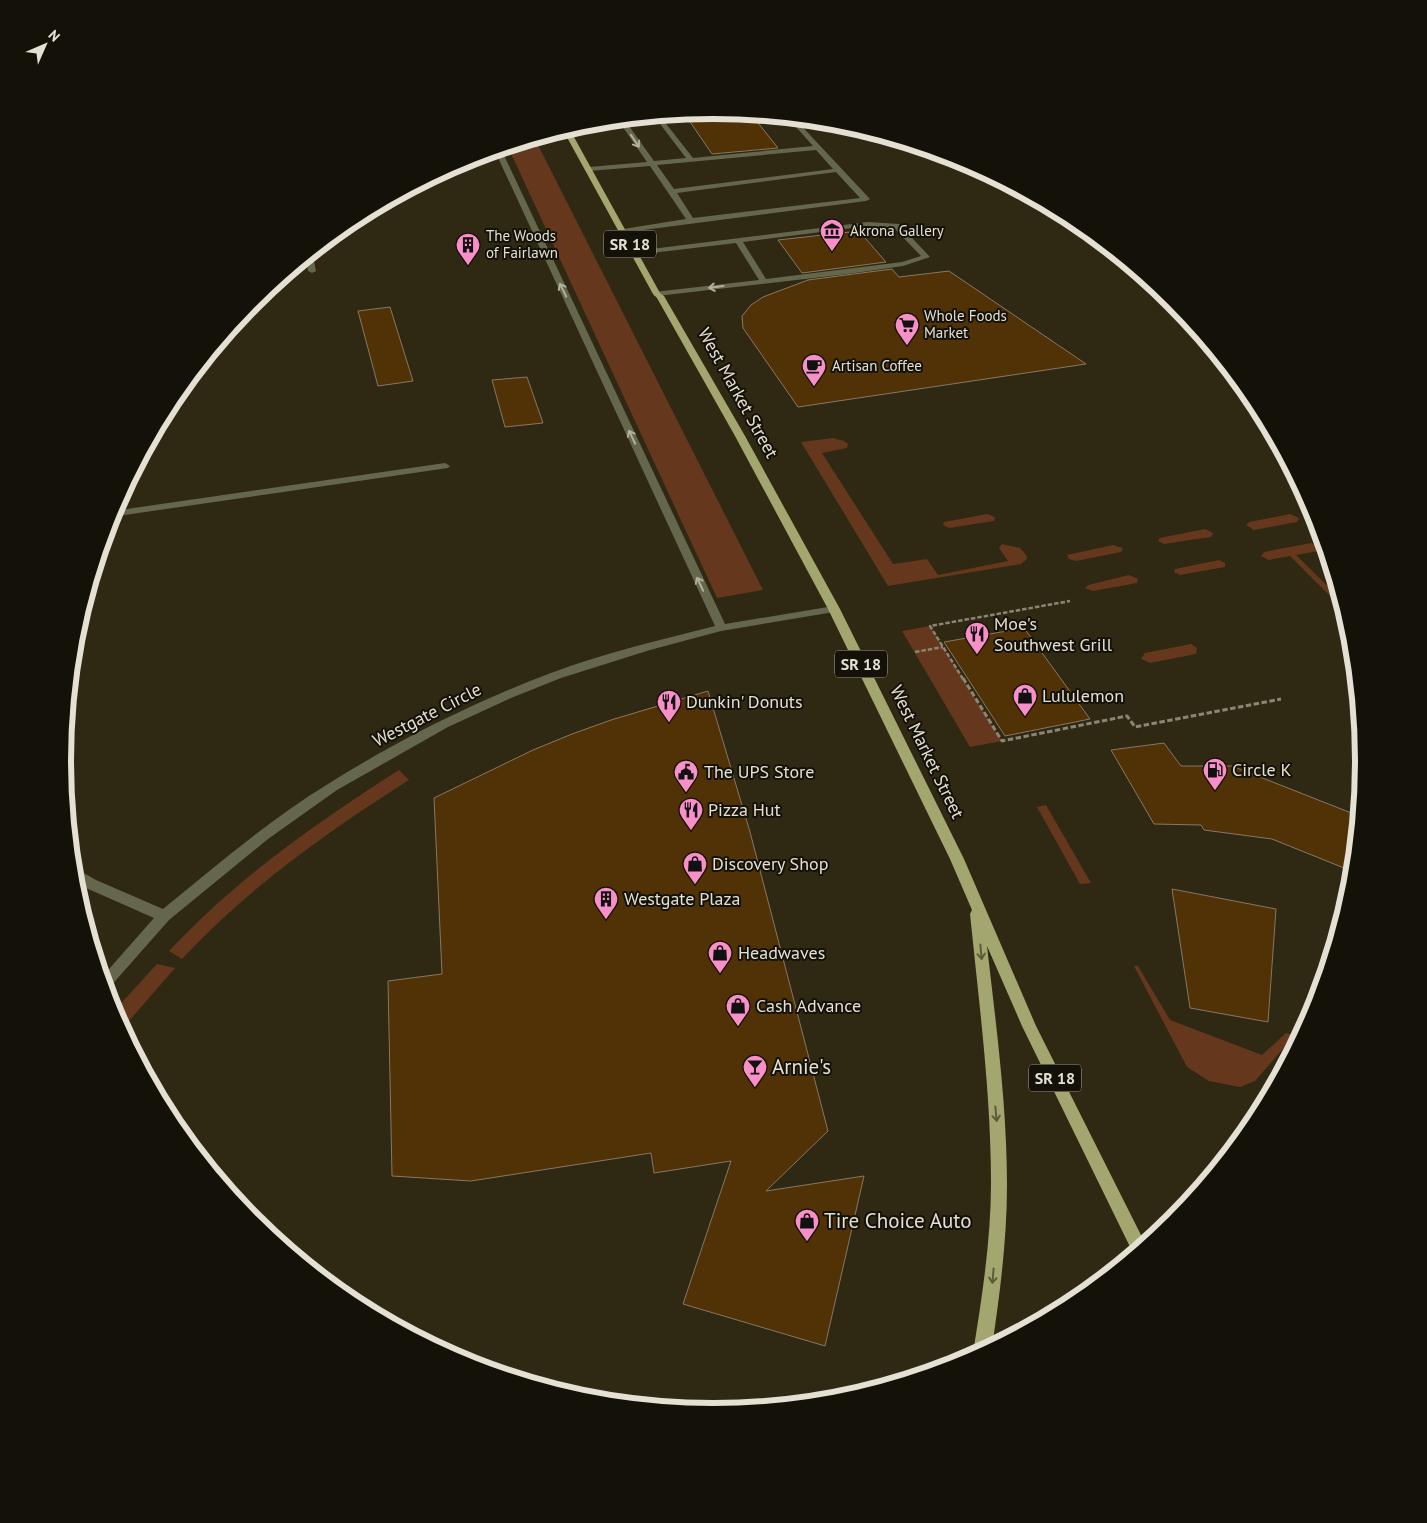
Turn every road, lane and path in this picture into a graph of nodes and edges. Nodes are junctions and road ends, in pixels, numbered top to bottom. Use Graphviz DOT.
graph roads {
  1 [pos="662,122"];
  2 [pos="797,125"];
  3 [pos="625,126"];
  4 [pos="570,136"];
  5 [pos="818,148"];
  6 [pos="501,155"];
  7 [pos="691,160"];
  8 [pos="650,163"];
  9 [pos="589,169"];
  10 [pos="838,170"];
  11 [pos="672,191"];
  12 [pos="691,221"];
  13 [pos="623,231"];
  14 [pos="738,240"];
  15 [pos="635,253"];
  16 [pos="310,263"];
  17 [pos="312,271"];
  18 [pos="764,282"];
  19 [pos="657,294"];
  20 [pos="445,466"];
  21 [pos="121,513"];
  22 [pos="1070,601"];
  23 [pos="834,609"];
  24 [pos="721,628"];
  25 [pos="943,646"];
  26 [pos="915,652"];
  27 [pos="1281,699"];
  28 [pos="83,878"];
  29 [pos="976,904"];
  30 [pos="164,916"];
  31 [pos="109,978"];
  32 [pos="1137,1244"];
  33 [pos="983,1344"];
  1 -- 7 [label="street"];
  2 -- 5 [label="street"];
  3 -- 8 [label="street, one-way"];
  4 -- 9 [label="main road, West Market Street / SR 18"];
  5 -- 7 [label="street"];
  5 -- 10 [label="street"];
  24 -- 6 [label="street, one-way"];
  7 -- 8 [label="street"];
  8 -- 9 [label="street"];
  8 -- 11 [label="street"];
  9 -- 13 [label="main road, West Market Street / SR 18"];
  10 -- 11 [label="street"];
  10 -- 12 [label="street"];
  11 -- 12 [label="street"];
  12 -- 13 [label="street"];
  13 -- 15 [label="main road, West Market Street / SR 18"];
  14 -- 15 [label="street"];
  14 -- 18 [label="street"];
  14 -- 18 [label="street"];
  15 -- 19 [label="main road, West Market Street / SR 18"];
  16 -- 17 [label="street"];
  18 -- 19 [label="street, one-way"];
  19 -- 23 [label="main road, West Market Street / SR 18"];
  20 -- 21 [label="street"];
  22 -- 25 [label="path"];
  23 -- 24 [label="street, Westgate Circle"];
  23 -- 29 [label="main road, West Market Street / SR 18"];
  24 -- 30 [label="street, Westgate Circle"];
  25 -- 26 [label="path"];
  25 -- 27 [label="path"];
  28 -- 30 [label="street"];
  29 -- 32 [label="main road, West Market Street / SR 18"];
  29 -- 33 [label="main road, one-way"];
  30 -- 31 [label="street, Westgate Circle"];
}
